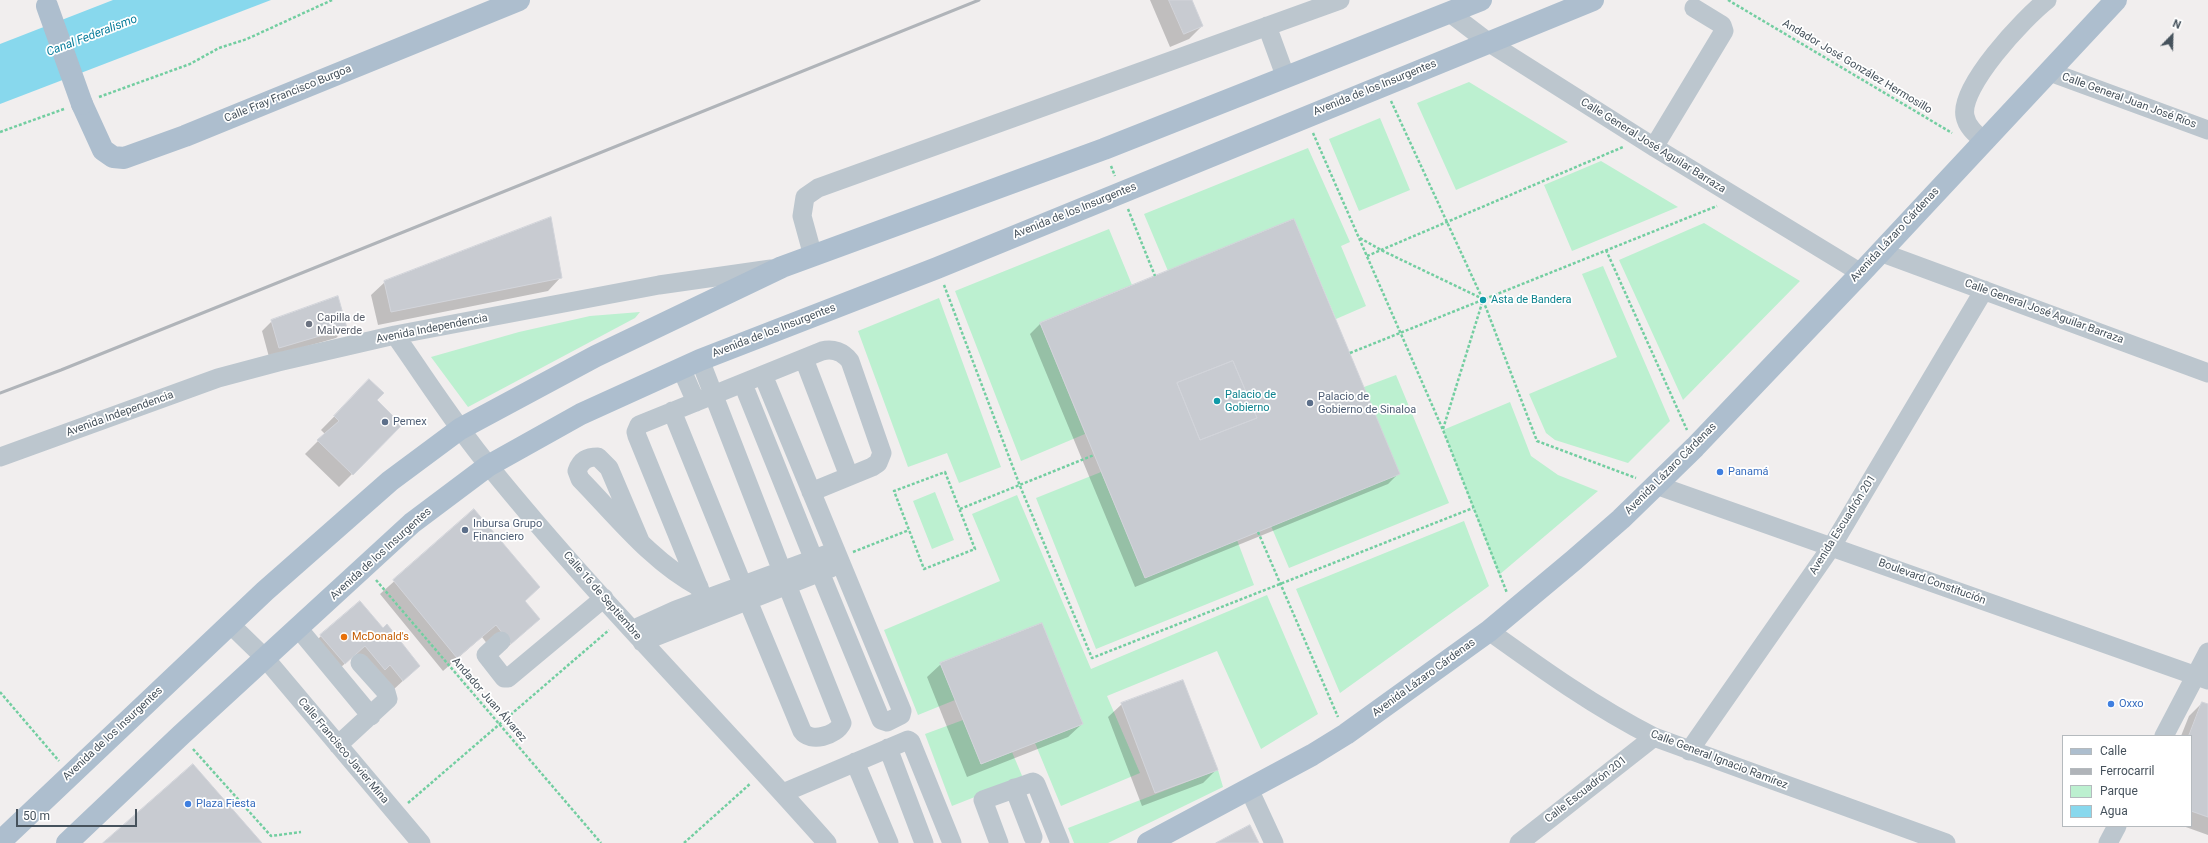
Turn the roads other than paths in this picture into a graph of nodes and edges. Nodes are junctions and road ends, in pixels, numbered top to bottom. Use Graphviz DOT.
graph roads {
  1 [pos="519,0"];
  2 [pos="1340,0"];
  3 [pos="1481,0"];
  4 [pos="1593,0"];
  5 [pos="2047,0"];
  6 [pos="2116,0"];
  7 [pos="46,3"];
  8 [pos="1694,8"];
  9 [pos="1450,13"];
  10 [pos="1267,26"];
  11 [pos="1488,42"];
  12 [pos="2050,72"];
  13 [pos="1286,78"];
  14 [pos="2208,130"];
  15 [pos="1648,143"];
  16 [pos="1980,144"];
  17 [pos="1880,252"];
  18 [pos="813,256"];
  19 [pos="782,267"];
  20 [pos="1861,273"];
  21 [pos="1984,290"];
  22 [pos="395,335"];
  23 [pos="804,359"];
  24 [pos="691,364"];
  25 [pos="2208,373"];
  26 [pos="763,375"];
  27 [pos="743,384"];
  28 [pos="714,395"];
  29 [pos="696,402"];
  30 [pos="672,411"];
  31 [pos="460,428"];
  32 [pos="0,457"];
  33 [pos="488,466"];
  34 [pos="849,476"];
  35 [pos="1656,485"];
  36 [pos="811,492"];
  37 [pos="640,541"];
  38 [pos="1832,546"];
  39 [pos="839,558"];
  40 [pos="817,566"];
  41 [pos="784,578"];
  42 [pos="745,593"];
  43 [pos="702,594"];
  44 [pos="604,598"];
  45 [pos="231,625"];
  46 [pos="298,628"];
  47 [pos="632,630"];
  48 [pos="1489,631"];
  49 [pos="501,641"];
  50 [pos="2208,652"];
  51 [pos="265,658"];
  52 [pos="360,662"];
  53 [pos="2202,678"];
  54 [pos="371,716"];
  55 [pos="2165,735"];
  56 [pos="1654,736"];
  57 [pos="338,745"];
  58 [pos="888,748"];
  59 [pos="1689,751"];
  60 [pos="855,762"];
  61 [pos="1014,788"];
  62 [pos="1249,789"];
  63 [pos="783,793"];
  64 [pos="2116,827"];
  65 [pos="1033,837"];
  66 [pos="0,842"];
  67 [pos="66,843"];
  68 [pos="421,843"];
  69 [pos="827,843"];
  70 [pos="889,843"];
  71 [pos="924,843"];
  72 [pos="952,843"];
  73 [pos="999,843"];
  74 [pos="1060,843"];
  75 [pos="1148,843"];
  76 [pos="1274,843"];
  77 [pos="1519,843"];
  78 [pos="1946,843"];
  79 [pos="2108,843"];
  1 -- 7 [label="main road, Calle Fray Francisco Burgoa, bridge"];
  2 -- 10 [label="street"];
  3 -- 9 [label="main road, Avenida de los Insurgentes"];
  4 -- 11 [label="main road, Avenida de los Insurgentes"];
  5 -- 16 [label="street"];
  6 -- 12 [label="main road, Avenida Lázaro Cárdenas"];
  8 -- 15 [label="street"];
  9 -- 11 [label="street, Calle General José Aguilar Barraza"];
  9 -- 13 [label="main road, Avenida de los Insurgentes"];
  10 -- 13 [label="street"];
  10 -- 18 [label="street"];
  11 -- 15 [label="street, Calle General José Aguilar Barraza"];
  11 -- 24 [label="main road, Avenida de los Insurgentes"];
  12 -- 14 [label="street, Calle General Juan José Ríos"];
  12 -- 16 [label="main road, Avenida Lázaro Cárdenas"];
  13 -- 18 [label="main road, Avenida de los Insurgentes"];
  15 -- 20 [label="street, Calle General José Aguilar Barraza"];
  16 -- 17 [label="main road, Avenida Lázaro Cárdenas"];
  17 -- 20 [label="main road, Avenida Lázaro Cárdenas"];
  17 -- 21 [label="street, Calle General José Aguilar Barraza"];
  18 -- 19 [label="main road, Avenida de los Insurgentes"];
  19 -- 22 [label="street, Avenida Independencia"];
  19 -- 31 [label="main road, Avenida de los Insurgentes"];
  20 -- 35 [label="main road, Avenida Lázaro Cárdenas"];
  21 -- 25 [label="street, Calle General José Aguilar Barraza"];
  21 -- 38 [label="street, Avenida Escuadrón 201"];
  22 -- 31 [label="street, Calle 16 de Septiembre"];
  22 -- 32 [label="street, Avenida Independencia"];
  23 -- 26 [label="street"];
  23 -- 34 [label="street"];
  23 -- 34 [label="street"];
  24 -- 28 [label="street"];
  24 -- 29 [label="street"];
  24 -- 33 [label="main road, Avenida de los Insurgentes"];
  26 -- 27 [label="street"];
  26 -- 36 [label="street"];
  27 -- 28 [label="street"];
  27 -- 40 [label="street"];
  28 -- 29 [label="street"];
  28 -- 41 [label="street"];
  29 -- 30 [label="street"];
  30 -- 42 [label="street"];
  30 -- 43 [label="street"];
  31 -- 33 [label="street, Calle 16 de Septiembre"];
  31 -- 45 [label="main road, Avenida de los Insurgentes"];
  33 -- 44 [label="street, Calle 16 de Septiembre"];
  33 -- 46 [label="main road, Avenida de los Insurgentes"];
  34 -- 36 [label="street"];
  35 -- 38 [label="street, Boulevard Constitución"];
  35 -- 48 [label="main road, Avenida Lázaro Cárdenas"];
  36 -- 39 [label="street"];
  37 -- 43 [label="street"];
  38 -- 53 [label="street, Boulevard Constitución"];
  38 -- 59 [label="street, Avenida Escuadrón 201"];
  39 -- 40 [label="street"];
  39 -- 40 [label="street"];
  40 -- 41 [label="street"];
  41 -- 42 [label="street"];
  41 -- 42 [label="street"];
  42 -- 43 [label="street"];
  42 -- 47 [label="street"];
  43 -- 47 [label="street"];
  44 -- 47 [label="street, Calle 16 de Septiembre"];
  44 -- 49 [label="street"];
  45 -- 51 [label="street, Calle Francisco Javier Mina"];
  45 -- 66 [label="main road, Avenida de los Insurgentes"];
  46 -- 51 [label="main road, Avenida de los Insurgentes"];
  46 -- 54 [label="street"];
  47 -- 63 [label="street, Calle 16 de Septiembre"];
  48 -- 56 [label="street, Calle General Ignacio Ramírez"];
  48 -- 62 [label="main road, Avenida Lázaro Cárdenas"];
  50 -- 53 [label="street"];
  51 -- 57 [label="street, Calle Francisco Javier Mina"];
  51 -- 67 [label="main road, Avenida de los Insurgentes"];
  52 -- 54 [label="street"];
  53 -- 55 [label="street"];
  54 -- 57 [label="street"];
  56 -- 59 [label="street, Calle General Ignacio Ramírez"];
  56 -- 77 [label="street, Calle Escuadrón 201"];
  57 -- 68 [label="street, Calle Francisco Javier Mina"];
  58 -- 60 [label="street"];
  58 -- 71 [label="street"];
  58 -- 72 [label="street"];
  59 -- 78 [label="street, Calle General Ignacio Ramírez"];
  60 -- 63 [label="street"];
  60 -- 70 [label="street"];
  61 -- 65 [label="street"];
  61 -- 73 [label="street"];
  61 -- 74 [label="street"];
  62 -- 75 [label="main road, Avenida Lázaro Cárdenas"];
  62 -- 76 [label="street"];
  63 -- 69 [label="street, Calle 16 de Septiembre"];
  64 -- 79 [label="street"];
}
